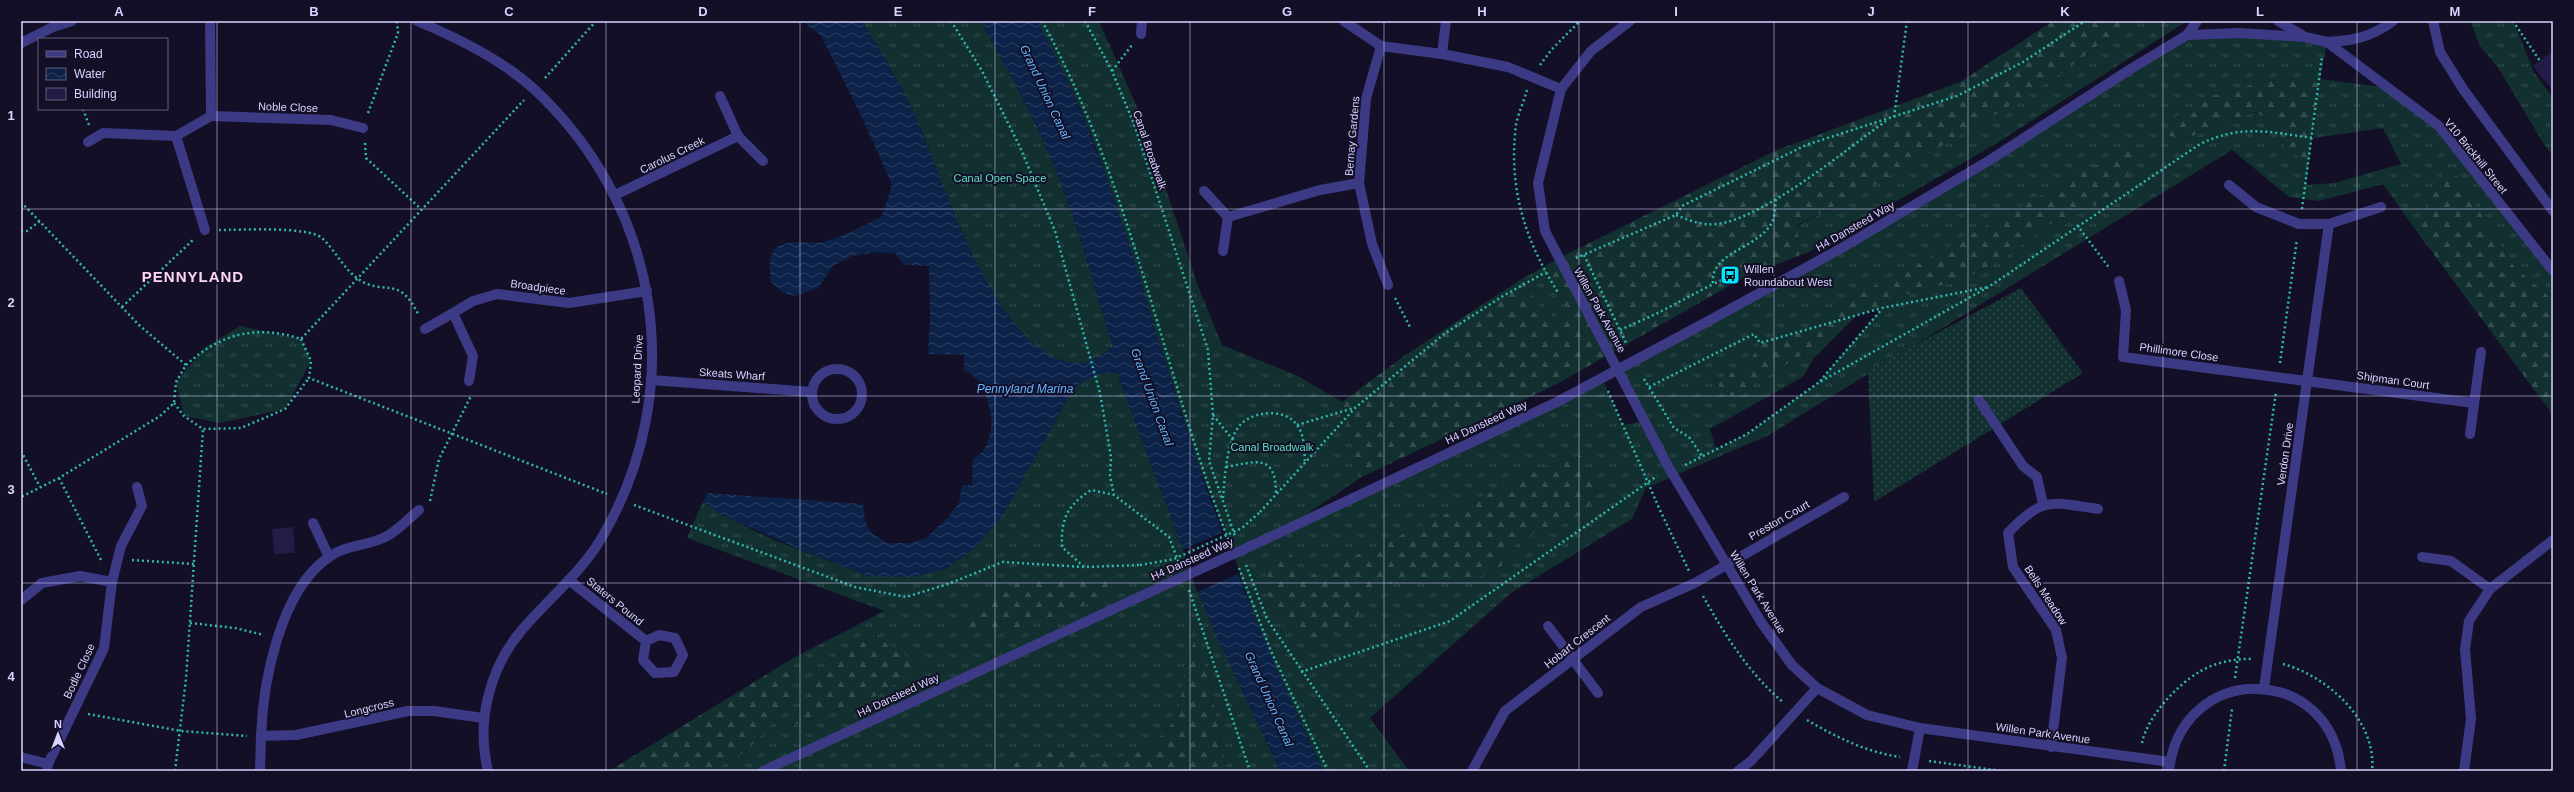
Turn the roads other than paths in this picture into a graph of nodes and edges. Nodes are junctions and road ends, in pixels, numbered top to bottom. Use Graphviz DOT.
graph roads {
  1 [pos="72,21"];
  2 [pos="210,21"];
  3 [pos="417,21"];
  4 [pos="1142,21"];
  5 [pos="1344,21"];
  6 [pos="1446,21"];
  7 [pos="1630,21"];
  8 [pos="2197,21"];
  9 [pos="2278,21"];
  10 [pos="2393,21"];
  11 [pos="2433,21"];
  12 [pos="52,24"];
  13 [pos="1142,34"];
  14 [pos="2187,35"];
  15 [pos="2305,37"];
  16 [pos="21,43"];
  17 [pos="1381,46"];
  18 [pos="2325,46"];
  19 [pos="1442,54"];
  20 [pos="1561,89"];
  21 [pos="720,96"];
  22 [pos="211,116"];
  23 [pos="363,128"];
  24 [pos="176,136"];
  25 [pos="738,136"];
  26 [pos="88,142"];
  27 [pos="763,161"];
  28 [pos="1359,183"];
  29 [pos="2229,185"];
  30 [pos="1204,191"];
  31 [pos="615,195"];
  32 [pos="2381,207"];
  33 [pos="2553,210"];
  34 [pos="1228,217"];
  35 [pos="2329,224"];
  36 [pos="205,230"];
  37 [pos="1223,251"];
  38 [pos="2553,271"];
  39 [pos="2119,281"];
  40 [pos="1388,286"];
  41 [pos="647,291"];
  42 [pos="453,313"];
  43 [pos="425,329"];
  44 [pos="2481,352"];
  45 [pos="651,380"];
  46 [pos="469,381"];
  47 [pos="2308,381"];
  48 [pos="812,392"];
  49 [pos="1979,400"];
  50 [pos="2474,403"];
  51 [pos="2470,434"];
  52 [pos="137,487"];
  53 [pos="1844,497"];
  54 [pos="2043,504"];
  55 [pos="2098,509"];
  56 [pos="419,510"];
  57 [pos="313,523"];
  58 [pos="2551,545"];
  59 [pos="329,556"];
  60 [pos="2422,557"];
  61 [pos="1726,564"];
  62 [pos="569,580"];
  63 [pos="112,582"];
  64 [pos="2490,588"];
  65 [pos="21,600"];
  66 [pos="1548,626"];
  67 [pos="646,641"];
  68 [pos="1573,659"];
  69 [pos="1817,688"];
  70 [pos="2264,688"];
  71 [pos="1598,692"];
  72 [pos="483,718"];
  73 [pos="1920,728"];
  74 [pos="261,736"];
  75 [pos="2051,747"];
  76 [pos="21,757"];
  77 [pos="2170,767"];
  78 [pos="48,768"];
  79 [pos="260,771"];
  80 [pos="488,771"];
  81 [pos="763,771"];
  82 [pos="1472,771"];
  83 [pos="1738,771"];
  84 [pos="1912,771"];
  85 [pos="2341,771"];
  86 [pos="2464,771"];
  1 -- 12 [label="street"];
  2 -- 22 [label="street"];
  3 -- 31 [label="street, Leopard Drive"];
  4 -- 13 [label="street"];
  5 -- 17 [label="street"];
  6 -- 19 [label="street"];
  7 -- 20 [label="street"];
  8 -- 14 [label="street, H4 Dansteed Way"];
  9 -- 15 [label="street"];
  10 -- 18 [label="street"];
  11 -- 33 [label="street"];
  12 -- 16 [label="street"];
  14 -- 15 [label="street"];
  14 -- 81 [label="street, H4 Dansteed Way, bridge"];
  15 -- 18 [label="street, bridge"];
  17 -- 19 [label="street"];
  17 -- 28 [label="street, Bernay Gardens"];
  18 -- 38 [label="street, V10 Brickhill Street"];
  19 -- 20 [label="street"];
  20 -- 61 [label="street, Willen Park Avenue"];
  21 -- 25 [label="street"];
  22 -- 23 [label="street, Noble Close"];
  22 -- 24 [label="street"];
  24 -- 26 [label="street"];
  24 -- 36 [label="street"];
  25 -- 27 [label="street"];
  25 -- 31 [label="street, Carolus Creek"];
  28 -- 34 [label="street, Bernay Gardens"];
  28 -- 40 [label="street, Bernay Gardens"];
  29 -- 35 [label="street"];
  30 -- 34 [label="street"];
  31 -- 41 [label="street, Leopard Drive"];
  32 -- 35 [label="street"];
  34 -- 37 [label="street"];
  35 -- 47 [label="street, Verdon Drive"];
  39 -- 47 [label="street, Phillimore Close"];
  41 -- 42 [label="street, Broadpiece"];
  41 -- 45 [label="street, Leopard Drive"];
  42 -- 43 [label="street, Broadpiece"];
  42 -- 46 [label="street"];
  44 -- 50 [label="street"];
  45 -- 48 [label="street, Skeats Wharf"];
  45 -- 62 [label="street, Leopard Drive"];
  47 -- 50 [label="street, Shipman Court"];
  47 -- 70 [label="street, Verdon Drive"];
  48 -- 48 [label="street"];
  49 -- 54 [label="street"];
  50 -- 51 [label="street"];
  52 -- 63 [label="street, Bodle Close"];
  53 -- 61 [label="street, Preston Court"];
  54 -- 55 [label="street"];
  54 -- 75 [label="street, Bells Meadow"];
  56 -- 59 [label="street"];
  57 -- 59 [label="street"];
  58 -- 64 [label="street"];
  59 -- 74 [label="street"];
  60 -- 64 [label="street"];
  61 -- 68 [label="street, Hobart Crescent"];
  61 -- 69 [label="street, Willen Park Avenue"];
  62 -- 67 [label="street, Staters Pound"];
  62 -- 72 [label="street, Leopard Drive"];
  63 -- 65 [label="street"];
  63 -- 78 [label="street, Bodle Close"];
  64 -- 86 [label="street"];
  66 -- 68 [label="street"];
  68 -- 71 [label="street"];
  68 -- 82 [label="street, Hobart Crescent"];
  69 -- 73 [label="street, Willen Park Avenue"];
  69 -- 83 [label="street"];
  70 -- 77 [label="street"];
  70 -- 85 [label="street"];
  72 -- 74 [label="street, Longcross"];
  72 -- 80 [label="street, Leopard Drive"];
  73 -- 75 [label="street, Willen Park Avenue"];
  73 -- 84 [label="street"];
  74 -- 79 [label="street"];
  75 -- 77 [label="street, Willen Park Avenue"];
  76 -- 78 [label="street"];
}
